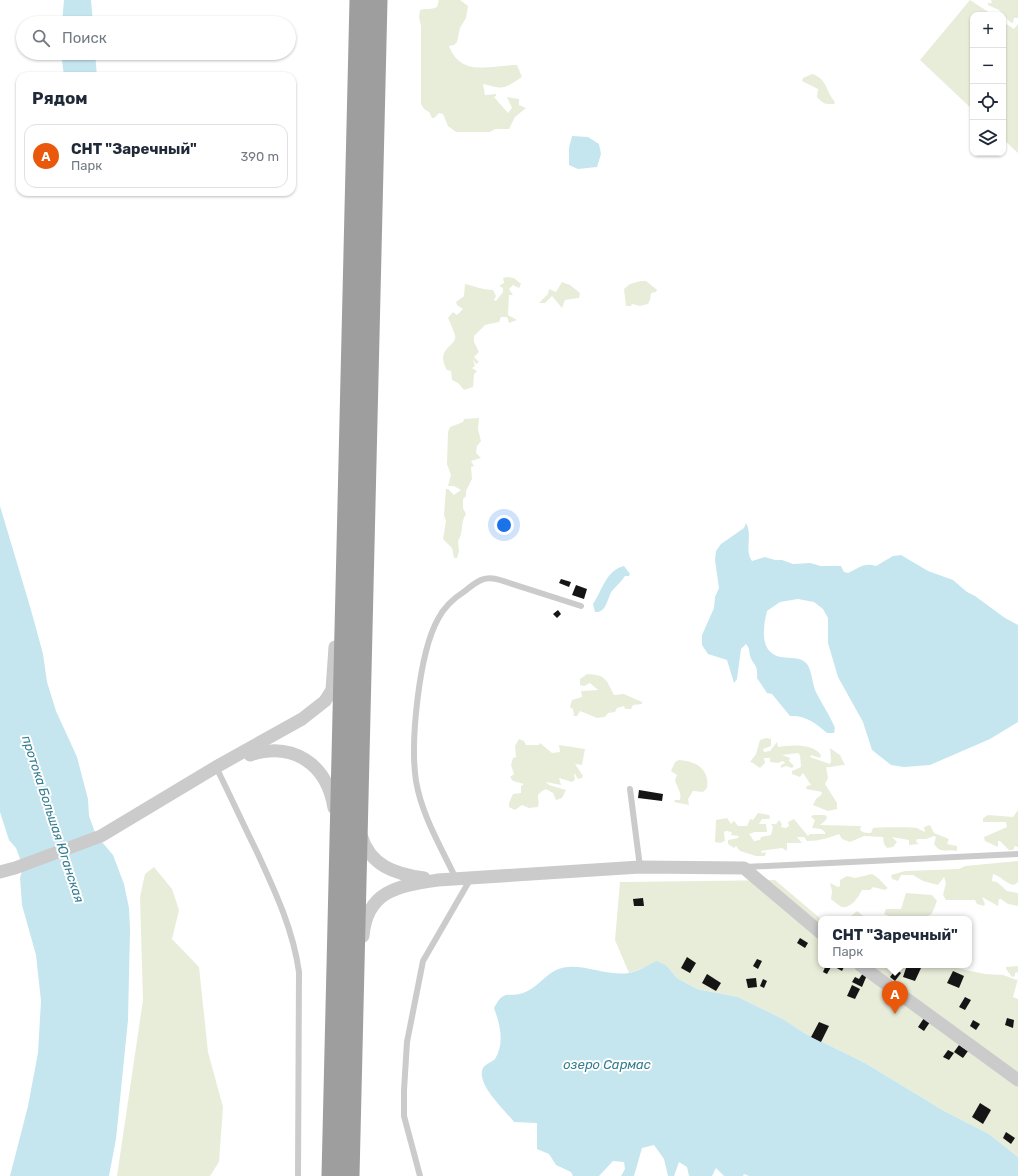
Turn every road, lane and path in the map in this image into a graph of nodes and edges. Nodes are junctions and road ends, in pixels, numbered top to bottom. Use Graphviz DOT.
graph roads {
  1 [pos="360,0"];
  2 [pos="377,0"];
  3 [pos="349,486"];
  4 [pos="580,606"];
  5 [pos="221,764"];
  6 [pos="630,789"];
  7 [pos="357,810"];
  8 [pos="340,848"];
  9 [pos="1018,854"];
  10 [pos="640,867"];
  11 [pos="744,868"];
  12 [pos="0,872"];
  13 [pos="472,878"];
  14 [pos="456,879"];
  15 [pos="438,880"];
  16 [pos="818,930"];
  17 [pos="864,968"];
  18 [pos="351,1067"];
  19 [pos="1018,1080"];
  20 [pos="298,1176"];
  21 [pos="332,1176"];
  22 [pos="349,1176"];
  23 [pos="420,1176"];
  1 -- 3 [label="highway"];
  2 -- 7 [label="highway"];
  3 -- 5 [label="street"];
  3 -- 8 [label="highway"];
  4 -- 14 [label="lane"];
  5 -- 8 [label="street"];
  5 -- 12 [label="street"];
  5 -- 20 [label="lane"];
  6 -- 10 [label="lane"];
  7 -- 15 [label="street"];
  7 -- 18 [label="highway"];
  8 -- 21 [label="highway"];
  9 -- 11 [label="lane"];
  10 -- 11 [label="street"];
  10 -- 13 [label="street"];
  11 -- 16 [label="street"];
  13 -- 14 [label="street"];
  13 -- 23 [label="lane"];
  14 -- 15 [label="street"];
  15 -- 18 [label="street"];
  17 -- 19 [label="street"];
  18 -- 22 [label="highway"];
}
